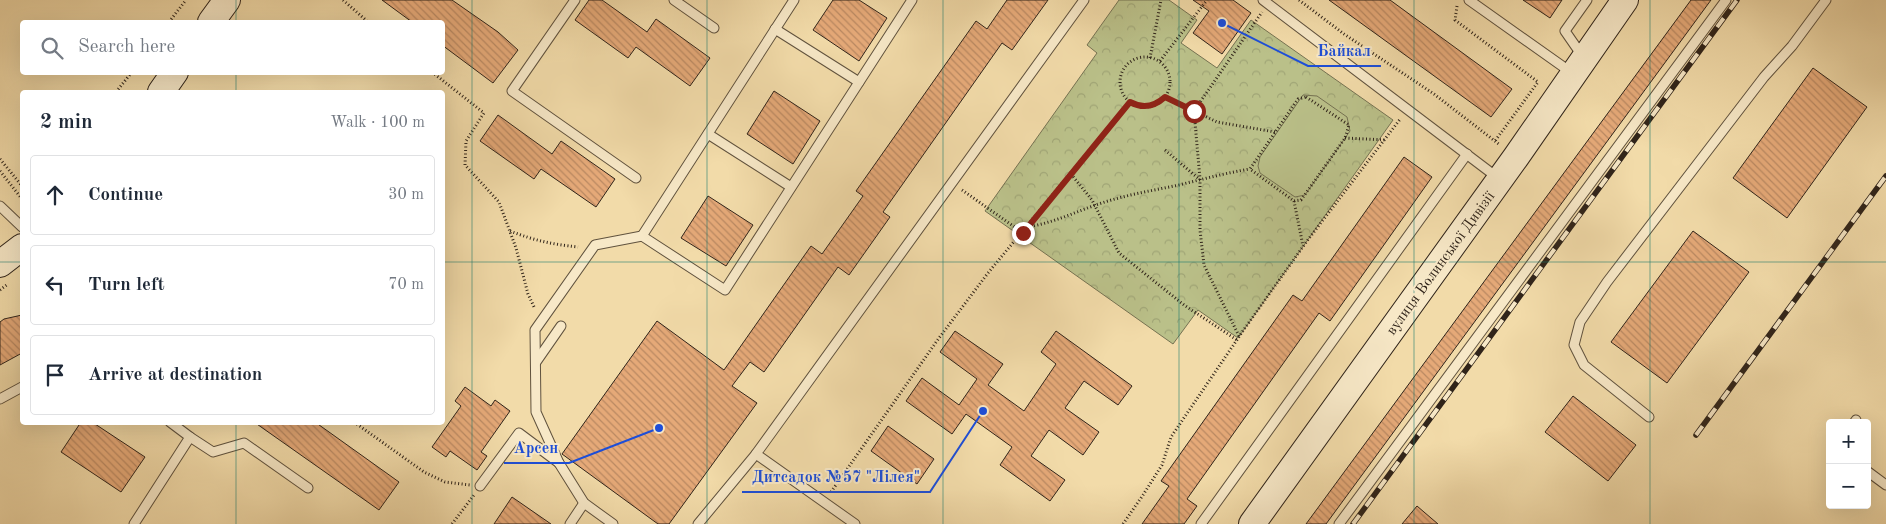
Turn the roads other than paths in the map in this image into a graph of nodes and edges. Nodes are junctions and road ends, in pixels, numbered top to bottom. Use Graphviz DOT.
graph roads {
  1 [pos="227,0"];
  2 [pos="575,0"];
  3 [pos="674,0"];
  4 [pos="794,0"];
  5 [pos="912,0"];
  6 [pos="1084,0"];
  7 [pos="1469,0"];
  8 [pos="1587,0"];
  9 [pos="1624,0"];
  10 [pos="1726,0"];
  11 [pos="1826,0"];
  12 [pos="1266,2"];
  13 [pos="212,20"];
  14 [pos="714,28"];
  15 [pos="775,29"];
  16 [pos="1579,67"];
  17 [pos="173,75"];
  18 [pos="859,82"];
  19 [pos="162,90"];
  20 [pos="708,134"];
  21 [pos="1467,154"];
  22 [pos="636,178"];
  23 [pos="1500,180"];
  24 [pos="791,188"];
  25 [pos="0,206"];
  26 [pos="20,224"];
  27 [pos="642,236"];
  28 [pos="20,249"];
  29 [pos="0,264"];
  30 [pos="561,326"];
  31 [pos="536,363"];
  32 [pos="20,388"];
  33 [pos="0,399"];
  34 [pos="1649,417"];
  35 [pos="174,425"];
  36 [pos="190,437"];
  37 [pos="756,454"];
  38 [pos="560,463"];
  39 [pos="1871,474"];
  40 [pos="1886,484"];
  41 [pos="480,486"];
  42 [pos="308,488"];
  43 [pos="584,503"];
  44 [pos="134,524"];
  45 [pos="570,524"];
  46 [pos="613,524"];
  47 [pos="698,524"];
  48 [pos="856,524"];
  49 [pos="1201,524"];
  50 [pos="1252,524"];
  51 [pos="1339,524"];
  1 -- 13 [label="street"];
  2 -- 22 [label="lane"];
  3 -- 14 [label="lane"];
  4 -- 15 [label="lane"];
  5 -- 18 [label="lane"];
  6 -- 37 [label="lane"];
  7 -- 16 [label="lane"];
  8 -- 16 [label="lane"];
  9 -- 16 [label="street, вулиця Волинської Дивізії"];
  10 -- 51 [label="lane"];
  11 -- 34 [label="lane"];
  12 -- 21 [label="lane"];
  15 -- 18 [label="lane"];
  15 -- 20 [label="lane"];
  16 -- 23 [label="street, вулиця Волинської Дивізії"];
  17 -- 19 [label="street"];
  18 -- 24 [label="lane"];
  20 -- 24 [label="lane"];
  20 -- 27 [label="lane"];
  21 -- 23 [label="lane"];
  21 -- 49 [label="lane"];
  23 -- 50 [label="street, вулиця Волинської Дивізії"];
  24 -- 27 [label="lane"];
  25 -- 26 [label="lane"];
  27 -- 31 [label="lane"];
  28 -- 29 [label="street"];
  30 -- 31 [label="lane"];
  31 -- 38 [label="lane"];
  32 -- 33 [label="lane"];
  35 -- 36 [label="lane"];
  36 -- 42 [label="lane"];
  36 -- 44 [label="lane"];
  37 -- 47 [label="lane"];
  37 -- 48 [label="lane"];
  38 -- 41 [label="lane"];
  38 -- 43 [label="lane"];
  39 -- 40 [label="lane"];
  43 -- 45 [label="lane"];
  43 -- 46 [label="lane"];
}
